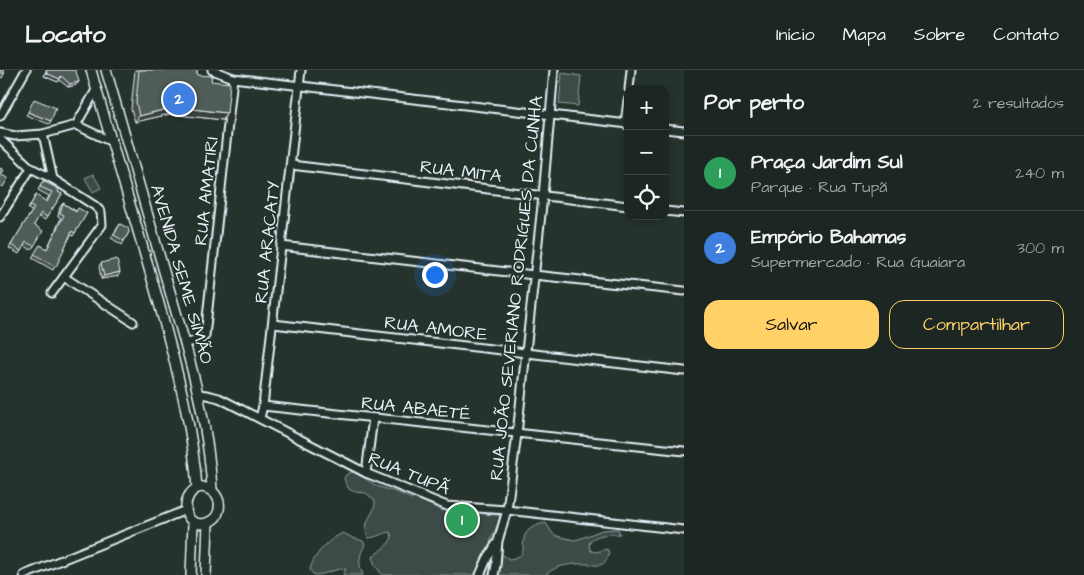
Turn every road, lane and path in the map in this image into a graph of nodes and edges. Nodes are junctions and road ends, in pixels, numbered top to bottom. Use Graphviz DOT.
graph roads {
  1 [pos="26,70"];
  2 [pos="91,70"];
  3 [pos="106,70"];
  4 [pos="212,70"];
  5 [pos="301,70"];
  6 [pos="554,70"];
  7 [pos="631,70"];
  8 [pos="234,78"];
  9 [pos="629,85"];
  10 [pos="299,86"];
  11 [pos="96,90"];
  12 [pos="550,115"];
  13 [pos="0,116"];
  14 [pos="624,124"];
  15 [pos="76,125"];
  16 [pos="669,129"];
  17 [pos="684,131"];
  18 [pos="0,133"];
  19 [pos="43,134"];
  20 [pos="15,136"];
  21 [pos="0,139"];
  22 [pos="112,142"];
  23 [pos="8,146"];
  24 [pos="291,165"];
  25 [pos="31,168"];
  26 [pos="53,179"];
  27 [pos="542,196"];
  28 [pos="624,206"];
  29 [pos="132,211"];
  30 [pos="669,211"];
  31 [pos="684,213"];
  32 [pos="0,217"];
  33 [pos="152,227"];
  34 [pos="281,246"];
  35 [pos="534,275"];
  36 [pos="64,277"];
  37 [pos="684,291"];
  38 [pos="52,293"];
  39 [pos="133,322"];
  40 [pos="273,324"];
  41 [pos="185,344"];
  42 [pos="526,353"];
  43 [pos="684,371"];
  44 [pos="198,394"];
  45 [pos="264,406"];
  46 [pos="260,418"];
  47 [pos="372,418"];
  48 [pos="517,434"];
  49 [pos="684,451"];
  50 [pos="366,473"];
  51 [pos="197,488"];
  52 [pos="212,490"];
  53 [pos="186,510"];
  54 [pos="507,510"];
  55 [pos="194,522"];
  56 [pos="208,523"];
  57 [pos="684,530"];
  58 [pos="498,541"];
  59 [pos="24,575"];
  60 [pos="191,575"];
  61 [pos="206,575"];
  62 [pos="480,575"];
  63 [pos="494,575"];
  1 -- 13 [label="street"];
  2 -- 11 [label="main road, AVENIDA SEME SIMÃO"];
  3 -- 33 [label="main road, AVENIDA SEME SIMÃO"];
  4 -- 8 [label="street"];
  5 -- 10 [label="street, RUA ARACATY"];
  6 -- 12 [label="street, RUA JOÃO SEVERIANO RODRIGUES DA CUNHA"];
  7 -- 9 [label="street"];
  8 -- 10 [label="street"];
  8 -- 41 [label="street, RUA AMATIRI"];
  10 -- 12 [label="street"];
  10 -- 24 [label="street, RUA ARACATY"];
  11 -- 15 [label="street"];
  11 -- 22 [label="main road, AVENIDA SEME SIMÃO"];
  12 -- 14 [label="street"];
  12 -- 27 [label="street, RUA JOÃO SEVERIANO RODRIGUES DA CUNHA"];
  15 -- 19 [label="street"];
  15 -- 22 [label="street"];
  16 -- 17 [label="street"];
  18 -- 20 [label="street"];
  19 -- 20 [label="street"];
  19 -- 26 [label="street"];
  20 -- 23 [label="street"];
  21 -- 23 [label="street"];
  22 -- 29 [label="main road, AVENIDA SEME SIMÃO"];
  23 -- 25 [label="street"];
  24 -- 27 [label="street, RUA MITA"];
  24 -- 34 [label="street, RUA ARACATY"];
  25 -- 26 [label="street"];
  25 -- 32 [label="street"];
  26 -- 36 [label="street"];
  27 -- 28 [label="street, RUA MITA"];
  27 -- 35 [label="street, RUA JOÃO SEVERIANO RODRIGUES DA CUNHA"];
  29 -- 33 [label="main road"];
  29 -- 51 [label="main road, AVENIDA SEME SIMÃO"];
  30 -- 31 [label="street"];
  33 -- 41 [label="main road, AVENIDA SEME SIMÃO"];
  34 -- 35 [label="street"];
  34 -- 40 [label="street, RUA ARACATY"];
  35 -- 37 [label="street"];
  35 -- 42 [label="street, RUA JOÃO SEVERIANO RODRIGUES DA CUNHA"];
  36 -- 38 [label="street"];
  36 -- 39 [label="street"];
  40 -- 42 [label="street, RUA AMORE"];
  40 -- 45 [label="street, RUA ARACATY"];
  41 -- 44 [label="main road, AVENIDA SEME SIMÃO"];
  42 -- 43 [label="street, RUA AMORE"];
  42 -- 48 [label="street, RUA JOÃO SEVERIANO RODRIGUES DA CUNHA"];
  44 -- 46 [label="street, RUA TUPÃ"];
  44 -- 52 [label="main road, AVENIDA SEME SIMÃO"];
  45 -- 46 [label="street, RUA ARACATY"];
  45 -- 47 [label="street, RUA ABAETÉ"];
  46 -- 50 [label="street, RUA TUPÃ"];
  47 -- 48 [label="street, RUA ABAETÉ"];
  47 -- 50 [label="street"];
  48 -- 49 [label="street, RUA ABAETÉ"];
  48 -- 54 [label="street, RUA JOÃO SEVERIANO RODRIGUES DA CUNHA"];
  50 -- 54 [label="street, RUA TUPÃ"];
  51 -- 52 [label="main road"];
  51 -- 53 [label="main road"];
  52 -- 56 [label="main road"];
  53 -- 55 [label="main road"];
  53 -- 59 [label="street"];
  54 -- 57 [label="street, RUA TUPÃ"];
  54 -- 58 [label="street, RUA JOÃO SEVERIANO RODRIGUES DA CUNHA"];
  55 -- 56 [label="main road"];
  55 -- 60 [label="main road"];
  56 -- 61 [label="main road"];
  58 -- 62 [label="street"];
  58 -- 63 [label="street"];
}
